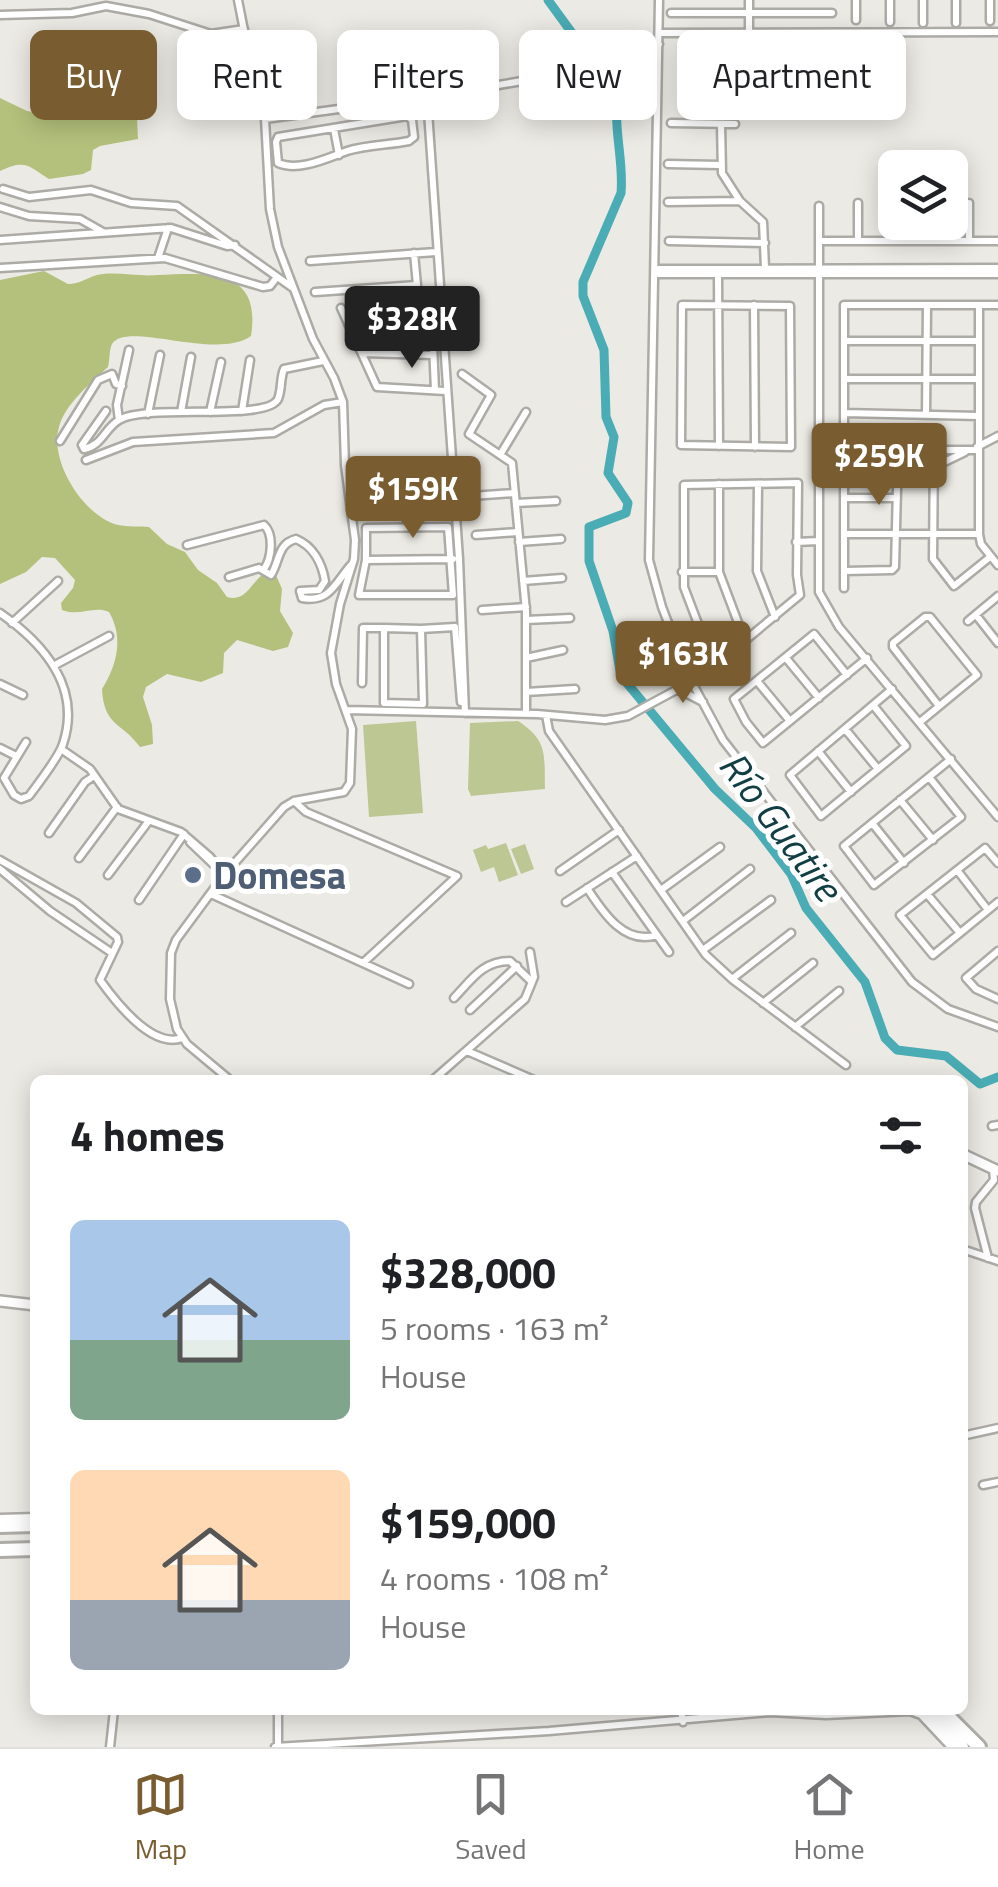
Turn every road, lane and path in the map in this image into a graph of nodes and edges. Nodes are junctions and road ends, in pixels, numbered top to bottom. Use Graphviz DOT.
graph roads {
  1 [pos="238,0"];
  2 [pos="659,0"];
  3 [pos="749,0"];
  4 [pos="856,0"];
  5 [pos="890,0"];
  6 [pos="923,0"];
  7 [pos="956,0"];
  8 [pos="990,0"];
  9 [pos="671,13"];
  10 [pos="749,13"];
  11 [pos="832,13"];
  12 [pos="0,15"];
  13 [pos="856,20"];
  14 [pos="990,21"];
  15 [pos="890,22"];
  16 [pos="923,23"];
  17 [pos="956,23"];
  18 [pos="244,28"];
  19 [pos="749,30"];
  20 [pos="659,32"];
  21 [pos="677,32"];
  22 [pos="998,32"];
  23 [pos="906,33"];
  24 [pos="659,44"];
  25 [pos="499,85"];
  26 [pos="266,120"];
  27 [pos="429,120"];
  28 [pos="671,123"];
  29 [pos="721,124"];
  30 [pos="735,124"];
  31 [pos="334,128"];
  32 [pos="414,136"];
  33 [pos="430,136"];
  34 [pos="339,156"];
  35 [pos="668,164"];
  36 [pos="720,165"];
  37 [pos="3,189"];
  38 [pos="740,201"];
  39 [pos="668,202"];
  40 [pos="969,202"];
  41 [pos="858,203"];
  42 [pos="819,206"];
  43 [pos="0,207"];
  44 [pos="168,228"];
  45 [pos="104,232"];
  46 [pos="0,240"];
  47 [pos="820,241"];
  48 [pos="858,241"];
  49 [pos="894,241"];
  50 [pos="930,241"];
  51 [pos="968,241"];
  52 [pos="998,241"];
  53 [pos="669,242"];
  54 [pos="765,242"];
  55 [pos="236,245"];
  56 [pos="436,252"];
  57 [pos="414,253"];
  58 [pos="158,258"];
  59 [pos="310,261"];
  60 [pos="0,268"];
  61 [pos="765,268"];
  62 [pos="819,271"];
  63 [pos="998,271"];
  64 [pos="655,272"];
  65 [pos="718,274"];
  66 [pos="277,277"];
  67 [pos="294,288"];
  68 [pos="315,292"];
  69 [pos="718,305"];
  70 [pos="754,305"];
  71 [pos="926,305"];
  72 [pos="979,305"];
  73 [pos="997,305"];
  74 [pos="341,308"];
  75 [pos="348,324"];
  76 [pos="844,341"];
  77 [pos="979,341"];
  78 [pos="926,342"];
  79 [pos="130,350"];
  80 [pos="362,353"];
  81 [pos="434,354"];
  82 [pos="160,355"];
  83 [pos="191,357"];
  84 [pos="250,360"];
  85 [pos="323,361"];
  86 [pos="221,362"];
  87 [pos="462,374"];
  88 [pos="844,379"];
  89 [pos="979,379"];
  90 [pos="926,380"];
  91 [pos="122,386"];
  92 [pos="435,390"];
  93 [pos="445,391"];
  94 [pos="342,402"];
  95 [pos="106,410"];
  96 [pos="242,411"];
  97 [pos="181,412"];
  98 [pos="210,412"];
  99 [pos="526,412"];
  100 [pos="148,414"];
  101 [pos="844,414"];
  102 [pos="926,415"];
  103 [pos="979,416"];
  104 [pos="119,420"];
  105 [pos="818,432"];
  106 [pos="844,432"];
  107 [pos="998,436"];
  108 [pos="60,441"];
  109 [pos="719,446"];
  110 [pos="754,446"];
  111 [pos="975,449"];
  112 [pos="844,450"];
  113 [pos="898,450"];
  114 [pos="934,450"];
  115 [pos="500,455"];
  116 [pos="86,460"];
  117 [pos="934,467"];
  118 [pos="719,484"];
  119 [pos="758,484"];
  120 [pos="514,493"];
  121 [pos="471,496"];
  122 [pos="844,498"];
  123 [pos="897,498"];
  124 [pos="556,501"];
  125 [pos="516,504"];
  126 [pos="518,532"];
  127 [pos="844,534"];
  128 [pos="897,534"];
  129 [pos="933,534"];
  130 [pos="978,534"];
  131 [pos="476,535"];
  132 [pos="561,539"];
  133 [pos="519,542"];
  134 [pos="796,542"];
  135 [pos="818,542"];
  136 [pos="187,545"];
  137 [pos="990,557"];
  138 [pos="450,559"];
  139 [pos="459,559"];
  140 [pos="366,560"];
  141 [pos="353,564"];
  142 [pos="998,565"];
  143 [pos="264,569"];
  144 [pos="844,570"];
  145 [pos="682,572"];
  146 [pos="719,572"];
  147 [pos="228,576"];
  148 [pos="562,578"];
  149 [pos="58,582"];
  150 [pos="523,582"];
  151 [pos="844,588"];
  152 [pos="998,596"];
  153 [pos="526,607"];
  154 [pos="482,610"];
  155 [pos="0,613"];
  156 [pos="976,615"];
  157 [pos="775,617"];
  158 [pos="570,618"];
  159 [pos="526,620"];
  160 [pos="968,622"];
  161 [pos="12,623"];
  162 [pos="384,628"];
  163 [pos="421,629"];
  164 [pos="109,636"];
  165 [pos="745,641"];
  166 [pos="998,642"];
  167 [pos="563,650"];
  168 [pos="526,658"];
  169 [pos="786,658"];
  170 [pos="867,658"];
  171 [pos="55,665"];
  172 [pos="847,674"];
  173 [pos="688,675"];
  174 [pos="757,681"];
  175 [pos="0,684"];
  176 [pos="362,684"];
  177 [pos="575,689"];
  178 [pos="678,689"];
  179 [pos="892,689"];
  180 [pos="526,692"];
  181 [pos="23,695"];
  182 [pos="819,698"];
  183 [pos="702,702"];
  184 [pos="461,704"];
  185 [pos="872,705"];
  186 [pos="939,706"];
  187 [pos="423,708"];
  188 [pos="346,710"];
  189 [pos="465,713"];
  190 [pos="526,714"];
  191 [pos="546,715"];
  192 [pos="790,721"];
  193 [pos="920,722"];
  194 [pos="845,729"];
  195 [pos="26,742"];
  196 [pos="0,748"];
  197 [pos="61,749"];
  198 [pos="818,751"];
  199 [pos="16,756"];
  200 [pos="951,759"];
  201 [pos="878,769"];
  202 [pos="94,776"];
  203 [pos="929,777"];
  204 [pos="851,792"];
  205 [pos="900,800"];
  206 [pos="294,801"];
  207 [pos="117,807"];
  208 [pos="998,817"];
  209 [pos="148,822"];
  210 [pos="872,823"];
  211 [pos="619,830"];
  212 [pos="49,833"];
  213 [pos="186,837"];
  214 [pos="932,840"];
  215 [pos="720,847"];
  216 [pos="637,856"];
  217 [pos="79,858"];
  218 [pos="0,860"];
  219 [pos="998,862"];
  220 [pos="904,863"];
  221 [pos="0,869"];
  222 [pos="750,869"];
  223 [pos="957,870"];
  224 [pos="560,871"];
  225 [pos="612,872"];
  226 [pos="108,875"];
  227 [pos="224,875"];
  228 [pos="586,888"];
  229 [pos="661,890"];
  230 [pos="211,894"];
  231 [pos="927,894"];
  232 [pos="138,900"];
  233 [pos="771,900"];
  234 [pos="566,902"];
  235 [pos="998,902"];
  236 [pos="988,910"];
  237 [pos="683,921"];
  238 [pos="960,932"];
  239 [pos="790,933"];
  240 [pos="656,934"];
  241 [pos="703,950"];
  242 [pos="530,952"];
  243 [pos="669,952"];
  244 [pos="998,952"];
  245 [pos="112,953"];
  246 [pos="363,963"];
  247 [pos="813,963"];
  248 [pos="517,966"];
  249 [pos="732,979"];
  250 [pos="533,983"];
  251 [pos="409,984"];
  252 [pos="839,991"];
  253 [pos="454,998"];
  254 [pos="998,1000"];
  255 [pos="763,1003"];
  256 [pos="470,1010"];
  257 [pos="794,1026"];
  258 [pos="998,1027"];
  259 [pos="182,1038"];
  260 [pos="467,1051"];
  261 [pos="846,1066"];
  262 [pos="224,1075"];
  263 [pos="439,1075"];
  264 [pos="522,1075"];
  265 [pos="968,1157"];
  266 [pos="996,1170"];
  267 [pos="968,1251"];
  268 [pos="988,1258"];
  269 [pos="998,1261"];
  270 [pos="0,1301"];
  271 [pos="30,1304"];
  272 [pos="998,1428"];
  273 [pos="968,1435"];
  274 [pos="998,1482"];
  275 [pos="983,1485"];
  276 [pos="30,1517"];
  277 [pos="0,1518"];
  278 [pos="30,1525"];
  279 [pos="0,1526"];
  280 [pos="30,1549"];
  281 [pos="0,1550"];
  282 [pos="113,1715"];
  283 [pos="278,1715"];
  284 [pos="682,1715"];
  285 [pos="744,1715"];
  286 [pos="923,1715"];
  287 [pos="924,1715"];
  288 [pos="947,1715"];
  289 [pos="682,1722"];
  290 [pos="351,1745"];
  291 [pos="110,1747"];
  292 [pos="276,1747"];
  293 [pos="951,1747"];
  294 [pos="962,1747"];
  295 [pos="980,1747"];
  1 -- 18 [label="street"];
  2 -- 20 [label="street"];
  3 -- 10 [label="street"];
  4 -- 13 [label="street"];
  5 -- 15 [label="street"];
  6 -- 16 [label="street"];
  7 -- 17 [label="street"];
  8 -- 14 [label="street"];
  9 -- 10 [label="street"];
  10 -- 11 [label="street"];
  10 -- 19 [label="street"];
  12 -- 18 [label="street"];
  20 -- 21 [label="street"];
  20 -- 24 [label="street"];
  22 -- 23 [label="street"];
  24 -- 25 [label="street"];
  24 -- 64 [label="street"];
  26 -- 67 [label="street"];
  27 -- 33 [label="street"];
  28 -- 29 [label="street"];
  29 -- 30 [label="street"];
  29 -- 36 [label="street"];
  31 -- 32 [label="street"];
  31 -- 34 [label="street"];
  31 -- 34 [label="street"];
  32 -- 33 [label="street"];
  32 -- 34 [label="street"];
  33 -- 56 [label="street"];
  35 -- 36 [label="street"];
  36 -- 38 [label="street"];
  37 -- 55 [label="street"];
  38 -- 39 [label="street"];
  38 -- 54 [label="street"];
  40 -- 51 [label="street"];
  41 -- 48 [label="street"];
  42 -- 47 [label="street"];
  43 -- 45 [label="street"];
  44 -- 45 [label="street"];
  44 -- 55 [label="street"];
  44 -- 58 [label="street"];
  45 -- 46 [label="street"];
  47 -- 48 [label="street"];
  47 -- 62 [label="street"];
  48 -- 49 [label="street"];
  49 -- 50 [label="street"];
  50 -- 51 [label="street"];
  51 -- 52 [label="street"];
  53 -- 54 [label="street"];
  54 -- 61 [label="street"];
  55 -- 66 [label="street"];
  56 -- 57 [label="street"];
  56 -- 93 [label="street"];
  57 -- 59 [label="street"];
  57 -- 68 [label="street"];
  58 -- 60 [label="street"];
  58 -- 66 [label="street"];
  61 -- 62 [label="street"];
  61 -- 64 [label="street"];
  62 -- 63 [label="street"];
  62 -- 65 [label="street"];
  62 -- 105 [label="street"];
  64 -- 65 [label="street"];
  64 -- 173 [label="street"];
  65 -- 69 [label="street"];
  66 -- 67 [label="street"];
  67 -- 85 [label="street"];
  69 -- 70 [label="street"];
  69 -- 109 [label="street"];
  69 -- 109 [label="street"];
  70 -- 110 [label="street"];
  70 -- 110 [label="street"];
  71 -- 72 [label="street"];
  71 -- 76 [label="street"];
  71 -- 78 [label="street"];
  72 -- 73 [label="street"];
  72 -- 77 [label="street"];
  74 -- 75 [label="street"];
  75 -- 80 [label="street"];
  75 -- 81 [label="street"];
  76 -- 78 [label="street"];
  76 -- 88 [label="street"];
  77 -- 78 [label="street"];
  77 -- 89 [label="street"];
  78 -- 90 [label="street"];
  79 -- 91 [label="street"];
  80 -- 81 [label="street"];
  80 -- 92 [label="street"];
  81 -- 92 [label="street"];
  82 -- 100 [label="street"];
  83 -- 97 [label="street"];
  84 -- 96 [label="street"];
  85 -- 94 [label="street"];
  85 -- 96 [label="street"];
  86 -- 98 [label="street"];
  87 -- 115 [label="street"];
  88 -- 90 [label="street"];
  88 -- 101 [label="street"];
  89 -- 90 [label="street"];
  89 -- 103 [label="street"];
  90 -- 102 [label="street"];
  91 -- 104 [label="street"];
  91 -- 108 [label="street"];
  92 -- 93 [label="street"];
  93 -- 139 [label="street"];
  94 -- 116 [label="street"];
  94 -- 141 [label="street"];
  95 -- 104 [label="street"];
  96 -- 98 [label="street"];
  97 -- 98 [label="street"];
  97 -- 100 [label="street"];
  99 -- 115 [label="street"];
  100 -- 104 [label="street"];
  101 -- 102 [label="street"];
  101 -- 106 [label="street"];
  102 -- 103 [label="street"];
  103 -- 111 [label="street"];
  105 -- 106 [label="street"];
  105 -- 135 [label="street"];
  106 -- 112 [label="street"];
  107 -- 111 [label="street"];
  109 -- 110 [label="street"];
  111 -- 114 [label="street"];
  111 -- 117 [label="street"];
  111 -- 130 [label="street"];
  112 -- 113 [label="street"];
  112 -- 122 [label="street"];
  113 -- 114 [label="street"];
  113 -- 123 [label="street"];
  114 -- 117 [label="street"];
  115 -- 120 [label="street"];
  117 -- 129 [label="street"];
  118 -- 119 [label="street"];
  118 -- 145 [label="street"];
  118 -- 146 [label="street"];
  119 -- 134 [label="street"];
  119 -- 157 [label="street"];
  120 -- 121 [label="street"];
  120 -- 125 [label="street"];
  122 -- 123 [label="street"];
  122 -- 127 [label="street"];
  123 -- 128 [label="street"];
  124 -- 125 [label="street"];
  125 -- 126 [label="street"];
  126 -- 131 [label="street"];
  126 -- 133 [label="street"];
  127 -- 128 [label="street"];
  127 -- 144 [label="street"];
  128 -- 129 [label="street"];
  128 -- 144 [label="street"];
  129 -- 130 [label="street"];
  129 -- 137 [label="street"];
  130 -- 137 [label="street"];
  132 -- 133 [label="street"];
  133 -- 150 [label="street"];
  134 -- 135 [label="street"];
  134 -- 157 [label="street"];
  135 -- 170 [label="street"];
  136 -- 143 [label="street"];
  137 -- 142 [label="street"];
  138 -- 139 [label="street"];
  138 -- 140 [label="street"];
  138 -- 140 [label="street"];
  138 -- 140 [label="street"];
  139 -- 189 [label="street"];
  141 -- 143 [label="street"];
  141 -- 188 [label="street"];
  143 -- 147 [label="street"];
  144 -- 151 [label="street"];
  145 -- 146 [label="street"];
  145 -- 165 [label="street"];
  146 -- 165 [label="street"];
  148 -- 150 [label="street"];
  149 -- 161 [label="street"];
  150 -- 153 [label="street"];
  152 -- 156 [label="street"];
  153 -- 154 [label="street"];
  153 -- 159 [label="street"];
  155 -- 161 [label="street"];
  156 -- 160 [label="street"];
  156 -- 166 [label="street"];
  157 -- 165 [label="street"];
  158 -- 159 [label="street"];
  159 -- 168 [label="street"];
  161 -- 171 [label="street"];
  162 -- 163 [label="street"];
  162 -- 176 [label="street"];
  162 -- 187 [label="street"];
  163 -- 184 [label="street"];
  163 -- 187 [label="street"];
  164 -- 171 [label="street"];
  167 -- 168 [label="street"];
  168 -- 180 [label="street"];
  169 -- 172 [label="street"];
  169 -- 174 [label="street"];
  169 -- 182 [label="street"];
  170 -- 172 [label="street"];
  170 -- 179 [label="street"];
  171 -- 197 [label="street"];
  172 -- 182 [label="street"];
  173 -- 178 [label="street"];
  173 -- 183 [label="street"];
  174 -- 192 [label="street"];
  174 -- 192 [label="street"];
  175 -- 181 [label="street"];
  177 -- 180 [label="street"];
  178 -- 183 [label="street"];
  178 -- 191 [label="street"];
  179 -- 185 [label="street"];
  179 -- 193 [label="street"];
  180 -- 190 [label="street"];
  182 -- 192 [label="street"];
  183 -- 258 [label="street"];
  185 -- 194 [label="street"];
  185 -- 201 [label="street"];
  186 -- 186 [label="street"];
  186 -- 193 [label="street"];
  187 -- 188 [label="street"];
  187 -- 189 [label="street"];
  188 -- 206 [label="street"];
  189 -- 190 [label="street"];
  190 -- 191 [label="street"];
  191 -- 211 [label="street"];
  193 -- 200 [label="street"];
  194 -- 198 [label="street"];
  194 -- 201 [label="street"];
  195 -- 199 [label="street"];
  196 -- 199 [label="street"];
  197 -- 199 [label="street"];
  197 -- 202 [label="street"];
  198 -- 204 [label="street"];
  198 -- 204 [label="street"];
  200 -- 203 [label="street"];
  200 -- 208 [label="street"];
  201 -- 204 [label="street"];
  202 -- 207 [label="street"];
  202 -- 212 [label="street"];
  203 -- 205 [label="street"];
  203 -- 214 [label="street"];
  205 -- 210 [label="street"];
  205 -- 214 [label="street"];
  206 -- 227 [label="street"];
  206 -- 246 [label="street"];
  207 -- 209 [label="street"];
  207 -- 217 [label="street"];
  209 -- 213 [label="street"];
  209 -- 226 [label="street"];
  210 -- 220 [label="street"];
  210 -- 220 [label="street"];
  211 -- 216 [label="street"];
  211 -- 224 [label="street"];
  213 -- 227 [label="street"];
  213 -- 232 [label="street"];
  214 -- 220 [label="street"];
  215 -- 229 [label="street"];
  216 -- 225 [label="street"];
  216 -- 229 [label="street"];
  218 -- 245 [label="street"];
  219 -- 223 [label="street"];
  221 -- 245 [label="street"];
  222 -- 237 [label="street"];
  223 -- 231 [label="street"];
  223 -- 236 [label="street"];
  225 -- 228 [label="street"];
  225 -- 240 [label="street"];
  227 -- 230 [label="street"];
  228 -- 234 [label="street"];
  228 -- 240 [label="street"];
  229 -- 237 [label="street"];
  230 -- 246 [label="street"];
  230 -- 259 [label="street"];
  231 -- 238 [label="street"];
  231 -- 238 [label="street"];
  233 -- 241 [label="street"];
  235 -- 236 [label="street"];
  236 -- 238 [label="street"];
  237 -- 241 [label="street"];
  239 -- 249 [label="street"];
  240 -- 243 [label="street"];
  241 -- 249 [label="street"];
  242 -- 250 [label="street"];
  244 -- 254 [label="street"];
  245 -- 259 [label="street"];
  246 -- 251 [label="street"];
  247 -- 255 [label="street"];
  248 -- 250 [label="street"];
  248 -- 253 [label="street"];
  248 -- 256 [label="street"];
  249 -- 255 [label="street"];
  250 -- 260 [label="street"];
  252 -- 257 [label="street"];
  255 -- 257 [label="street"];
  257 -- 261 [label="street"];
  259 -- 262 [label="street"];
  260 -- 263 [label="street"];
  260 -- 264 [label="street"];
  265 -- 266 [label="main road"];
  266 -- 268 [label="street"];
  267 -- 268 [label="street"];
  268 -- 269 [label="street"];
  270 -- 271 [label="main road"];
  272 -- 273 [label="street"];
  274 -- 275 [label="street"];
  276 -- 277 [label="street"];
  278 -- 279 [label="highway"];
  280 -- 281 [label="highway"];
  282 -- 291 [label="street"];
  283 -- 292 [label="street"];
  284 -- 289 [label="street"];
  285 -- 289 [label="street"];
  286 -- 293 [label="street"];
  287 -- 294 [label="highway"];
  288 -- 295 [label="highway"];
  289 -- 290 [label="street"];
  290 -- 292 [label="street"];
}
